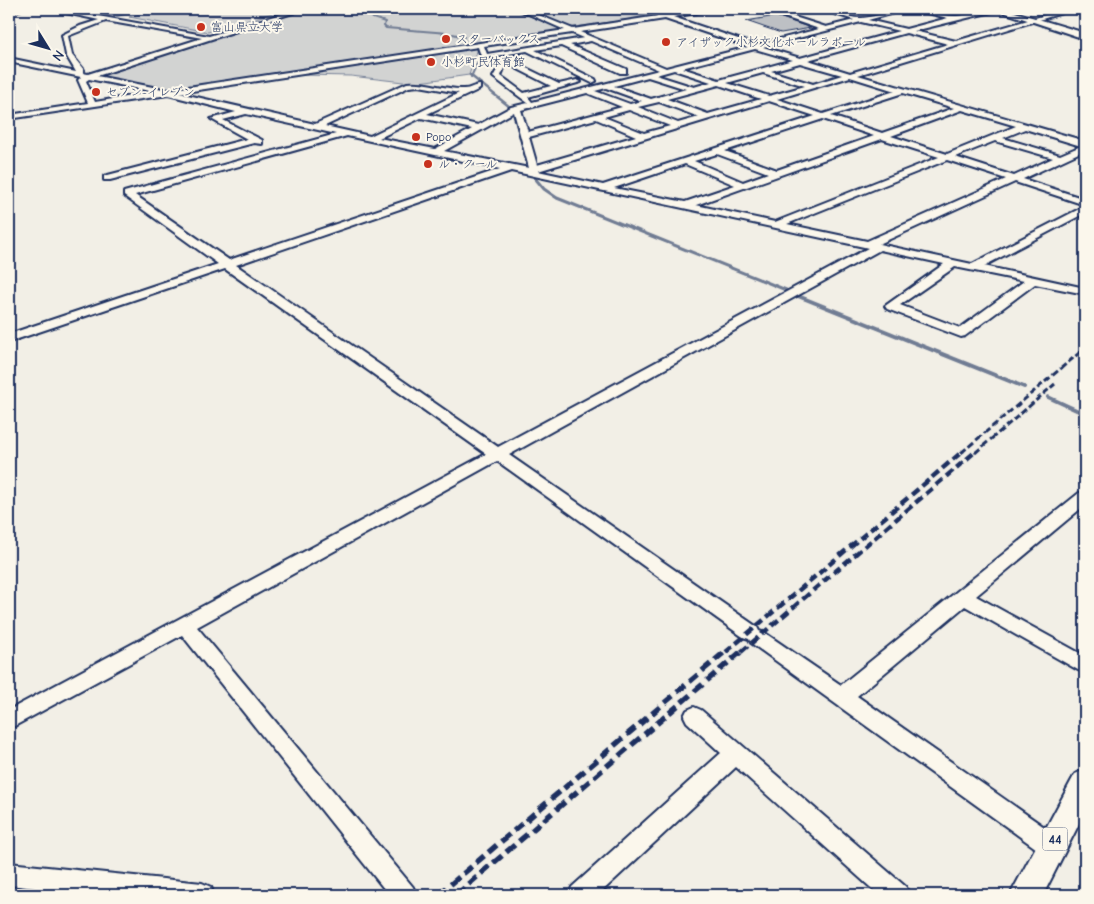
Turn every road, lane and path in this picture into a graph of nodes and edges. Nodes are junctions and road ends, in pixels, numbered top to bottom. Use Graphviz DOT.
graph roads {
  1 [pos="19,9"];
  2 [pos="50,9"];
  3 [pos="302,9"];
  4 [pos="520,9"];
  5 [pos="643,9"];
  6 [pos="706,9"];
  7 [pos="716,9"];
  8 [pos="764,9"];
  9 [pos="823,9"];
  10 [pos="882,9"];
  11 [pos="905,9"];
  12 [pos="914,9"];
  13 [pos="1000,9"];
  14 [pos="1067,9"];
  15 [pos="9,11"];
  16 [pos="894,12"];
  17 [pos="975,14"];
  18 [pos="665,17"];
  19 [pos="955,18"];
  20 [pos="993,18"];
  21 [pos="108,19"];
  22 [pos="861,20"];
  23 [pos="1002,20"];
  24 [pos="1035,20"];
  25 [pos="1021,24"];
  26 [pos="825,29"];
  27 [pos="572,30"];
  28 [pos="906,31"];
  29 [pos="1085,36"];
  30 [pos="210,38"];
  31 [pos="524,38"];
  32 [pos="592,39"];
  33 [pos="956,43"];
  34 [pos="563,44"];
  35 [pos="480,45"];
  36 [pos="543,47"];
  37 [pos="755,47"];
  38 [pos="528,49"];
  39 [pos="538,54"];
  40 [pos="9,60"];
  41 [pos="505,60"];
  42 [pos="799,60"];
  43 [pos="652,64"];
  44 [pos="674,68"];
  45 [pos="665,70"];
  46 [pos="764,70"];
  47 [pos="623,71"];
  48 [pos="648,74"];
  49 [pos="606,75"];
  50 [pos="848,75"];
  51 [pos="83,76"];
  52 [pos="597,77"];
  53 [pos="588,79"];
  54 [pos="719,82"];
  55 [pos="605,86"];
  56 [pos="813,86"];
  57 [pos="477,87"];
  58 [pos="558,87"];
  59 [pos="587,90"];
  60 [pos="692,90"];
  61 [pos="902,91"];
  62 [pos="467,92"];
  63 [pos="169,93"];
  64 [pos="522,96"];
  65 [pos="659,99"];
  66 [pos="769,99"];
  67 [pos="649,101"];
  68 [pos="92,104"];
  69 [pos="536,104"];
  70 [pos="630,107"];
  71 [pos="517,108"];
  72 [pos="961,108"];
  73 [pos="246,112"];
  74 [pos="420,115"];
  75 [pos="596,116"];
  76 [pos="823,116"];
  77 [pos="9,117"];
  78 [pos="707,117"];
  79 [pos="678,126"];
  80 [pos="1024,126"];
  81 [pos="316,127"];
  82 [pos="479,128"];
  83 [pos="348,134"];
  84 [pos="882,135"];
  85 [pos="524,136"];
  86 [pos="644,136"];
  87 [pos="372,138"];
  88 [pos="995,138"];
  89 [pos="254,140"];
  90 [pos="1085,145"];
  91 [pos="438,151"];
  92 [pos="717,151"];
  93 [pos="277,152"];
  94 [pos="947,157"];
  95 [pos="1061,158"];
  96 [pos="685,161"];
  97 [pos="512,167"];
  98 [pos="532,170"];
  99 [pos="776,174"];
  100 [pos="107,178"];
  101 [pos="1014,178"];
  102 [pos="743,185"];
  103 [pos="604,188"];
  104 [pos="1085,202"];
  105 [pos="687,206"];
  106 [pos="1085,209"];
  107 [pos="776,225"];
  108 [pos="873,246"];
  109 [pos="953,263"];
  110 [pos="227,264"];
  111 [pos="974,267"];
  112 [pos="1033,280"];
  113 [pos="1085,291"];
  114 [pos="9,338"];
  115 [pos="499,454"];
  116 [pos="1081,508"];
  117 [pos="964,597"];
  118 [pos="185,625"];
  119 [pos="1085,665"];
  120 [pos="842,696"];
  121 [pos="694,716"];
  122 [pos="9,720"];
  123 [pos="736,753"];
  124 [pos="1084,787"];
  125 [pos="1052,846"];
  126 [pos="9,874"];
  127 [pos="202,895"];
  128 [pos="404,895"];
  129 [pos="581,895"];
  130 [pos="897,895"];
  131 [pos="1026,895"];
  1 -- 15 [label="street"];
  2 -- 21 [label="street"];
  3 -- 30 [label="street"];
  4 -- 27 [label="street"];
  5 -- 18 [label="street"];
  6 -- 7 [label="street"];
  6 -- 18 [label="street"];
  8 -- 26 [label="street"];
  9 -- 22 [label="street"];
  10 -- 16 [label="street"];
  11 -- 16 [label="street"];
  12 -- 19 [label="street"];
  13 -- 17 [label="street"];
  13 -- 24 [label="main road"];
  14 -- 24 [label="street"];
  16 -- 22 [label="street"];
  17 -- 19 [label="street"];
  17 -- 20 [label="street"];
  18 -- 27 [label="street"];
  18 -- 37 [label="street"];
  19 -- 28 [label="street"];
  21 -- 30 [label="street"];
  21 -- 51 [label="street"];
  22 -- 26 [label="street"];
  22 -- 28 [label="street"];
  23 -- 25 [label="street"];
  24 -- 25 [label="street"];
  24 -- 29 [label="main road"];
  25 -- 33 [label="street"];
  26 -- 37 [label="street"];
  27 -- 31 [label="street"];
  27 -- 32 [label="street"];
  28 -- 33 [label="street"];
  28 -- 42 [label="street"];
  30 -- 51 [label="street"];
  31 -- 35 [label="street"];
  31 -- 36 [label="street"];
  32 -- 34 [label="street"];
  32 -- 43 [label="street"];
  33 -- 50 [label="street"];
  34 -- 36 [label="street"];
  34 -- 47 [label="street"];
  35 -- 38 [label="street"];
  35 -- 63 [label="street"];
  36 -- 38 [label="street"];
  37 -- 42 [label="street"];
  37 -- 44 [label="street"];
  38 -- 39 [label="street"];
  39 -- 41 [label="street"];
  39 -- 53 [label="street"];
  40 -- 51 [label="street"];
  41 -- 58 [label="street"];
  41 -- 64 [label="street"];
  42 -- 46 [label="street"];
  42 -- 50 [label="street"];
  43 -- 45 [label="street"];
  43 -- 47 [label="street"];
  44 -- 45 [label="street"];
  44 -- 54 [label="street"];
  45 -- 48 [label="street"];
  46 -- 54 [label="street"];
  46 -- 56 [label="street"];
  47 -- 49 [label="street"];
  48 -- 55 [label="street"];
  48 -- 60 [label="street"];
  50 -- 56 [label="street"];
  50 -- 61 [label="street"];
  51 -- 63 [label="street"];
  51 -- 68 [label="street"];
  52 -- 53 [label="street"];
  53 -- 55 [label="street"];
  53 -- 58 [label="street"];
  54 -- 60 [label="street"];
  54 -- 66 [label="street"];
  55 -- 59 [label="street"];
  55 -- 67 [label="street"];
  56 -- 66 [label="street"];
  57 -- 62 [label="street"];
  58 -- 64 [label="street"];
  59 -- 69 [label="street"];
  59 -- 70 [label="street"];
  60 -- 65 [label="street"];
  61 -- 72 [label="street"];
  61 -- 76 [label="street"];
  62 -- 74 [label="street"];
  62 -- 81 [label="street"];
  63 -- 68 [label="street"];
  63 -- 73 [label="street"];
  64 -- 69 [label="street"];
  65 -- 67 [label="street"];
  65 -- 78 [label="street"];
  66 -- 76 [label="street"];
  66 -- 78 [label="street"];
  67 -- 70 [label="street"];
  68 -- 77 [label="street"];
  69 -- 71 [label="street"];
  70 -- 75 [label="street"];
  70 -- 79 [label="street"];
  71 -- 82 [label="street"];
  71 -- 85 [label="street"];
  72 -- 80 [label="street"];
  72 -- 84 [label="street"];
  73 -- 81 [label="street"];
  73 -- 89 [label="street"];
  74 -- 82 [label="street"];
  74 -- 87 [label="street"];
  75 -- 85 [label="street"];
  75 -- 86 [label="street"];
  76 -- 84 [label="street"];
  76 -- 92 [label="street"];
  78 -- 79 [label="street"];
  79 -- 86 [label="street"];
  80 -- 88 [label="street"];
  80 -- 90 [label="street"];
  81 -- 83 [label="street"];
  82 -- 91 [label="street"];
  83 -- 87 [label="street"];
  83 -- 93 [label="street"];
  84 -- 94 [label="street"];
  84 -- 99 [label="street"];
  85 -- 98 [label="street"];
  86 -- 98 [label="street"];
  87 -- 91 [label="street"];
  88 -- 94 [label="street"];
  88 -- 95 [label="street"];
  89 -- 93 [label="street"];
  89 -- 100 [label="street"];
  90 -- 95 [label="street"];
  91 -- 97 [label="street"];
  92 -- 96 [label="street"];
  92 -- 99 [label="street"];
  93 -- 110 [label="street"];
  94 -- 101 [label="street"];
  94 -- 107 [label="street"];
  95 -- 101 [label="street"];
  96 -- 102 [label="street"];
  96 -- 103 [label="street"];
  97 -- 98 [label="street"];
  97 -- 110 [label="street"];
  98 -- 103 [label="street"];
  99 -- 102 [label="street"];
  101 -- 104 [label="street"];
  101 -- 108 [label="street"];
  102 -- 105 [label="street"];
  103 -- 105 [label="street"];
  105 -- 107 [label="street"];
  106 -- 111 [label="street"];
  107 -- 108 [label="street"];
  108 -- 109 [label="street"];
  108 -- 115 [label="street"];
  109 -- 111 [label="street"];
  109 -- 112 [label="street"];
  110 -- 114 [label="street"];
  110 -- 115 [label="street"];
  111 -- 112 [label="street"];
  112 -- 113 [label="street"];
  115 -- 118 [label="street"];
  115 -- 120 [label="street"];
  116 -- 117 [label="street"];
  117 -- 119 [label="street"];
  117 -- 120 [label="street"];
  118 -- 122 [label="street"];
  118 -- 128 [label="street"];
  120 -- 125 [label="street"];
  121 -- 123 [label="street"];
  123 -- 129 [label="street"];
  123 -- 130 [label="street"];
  124 -- 125 [label="main road, 44"];
  125 -- 131 [label="main road, 44"];
  126 -- 127 [label="street"];
}
